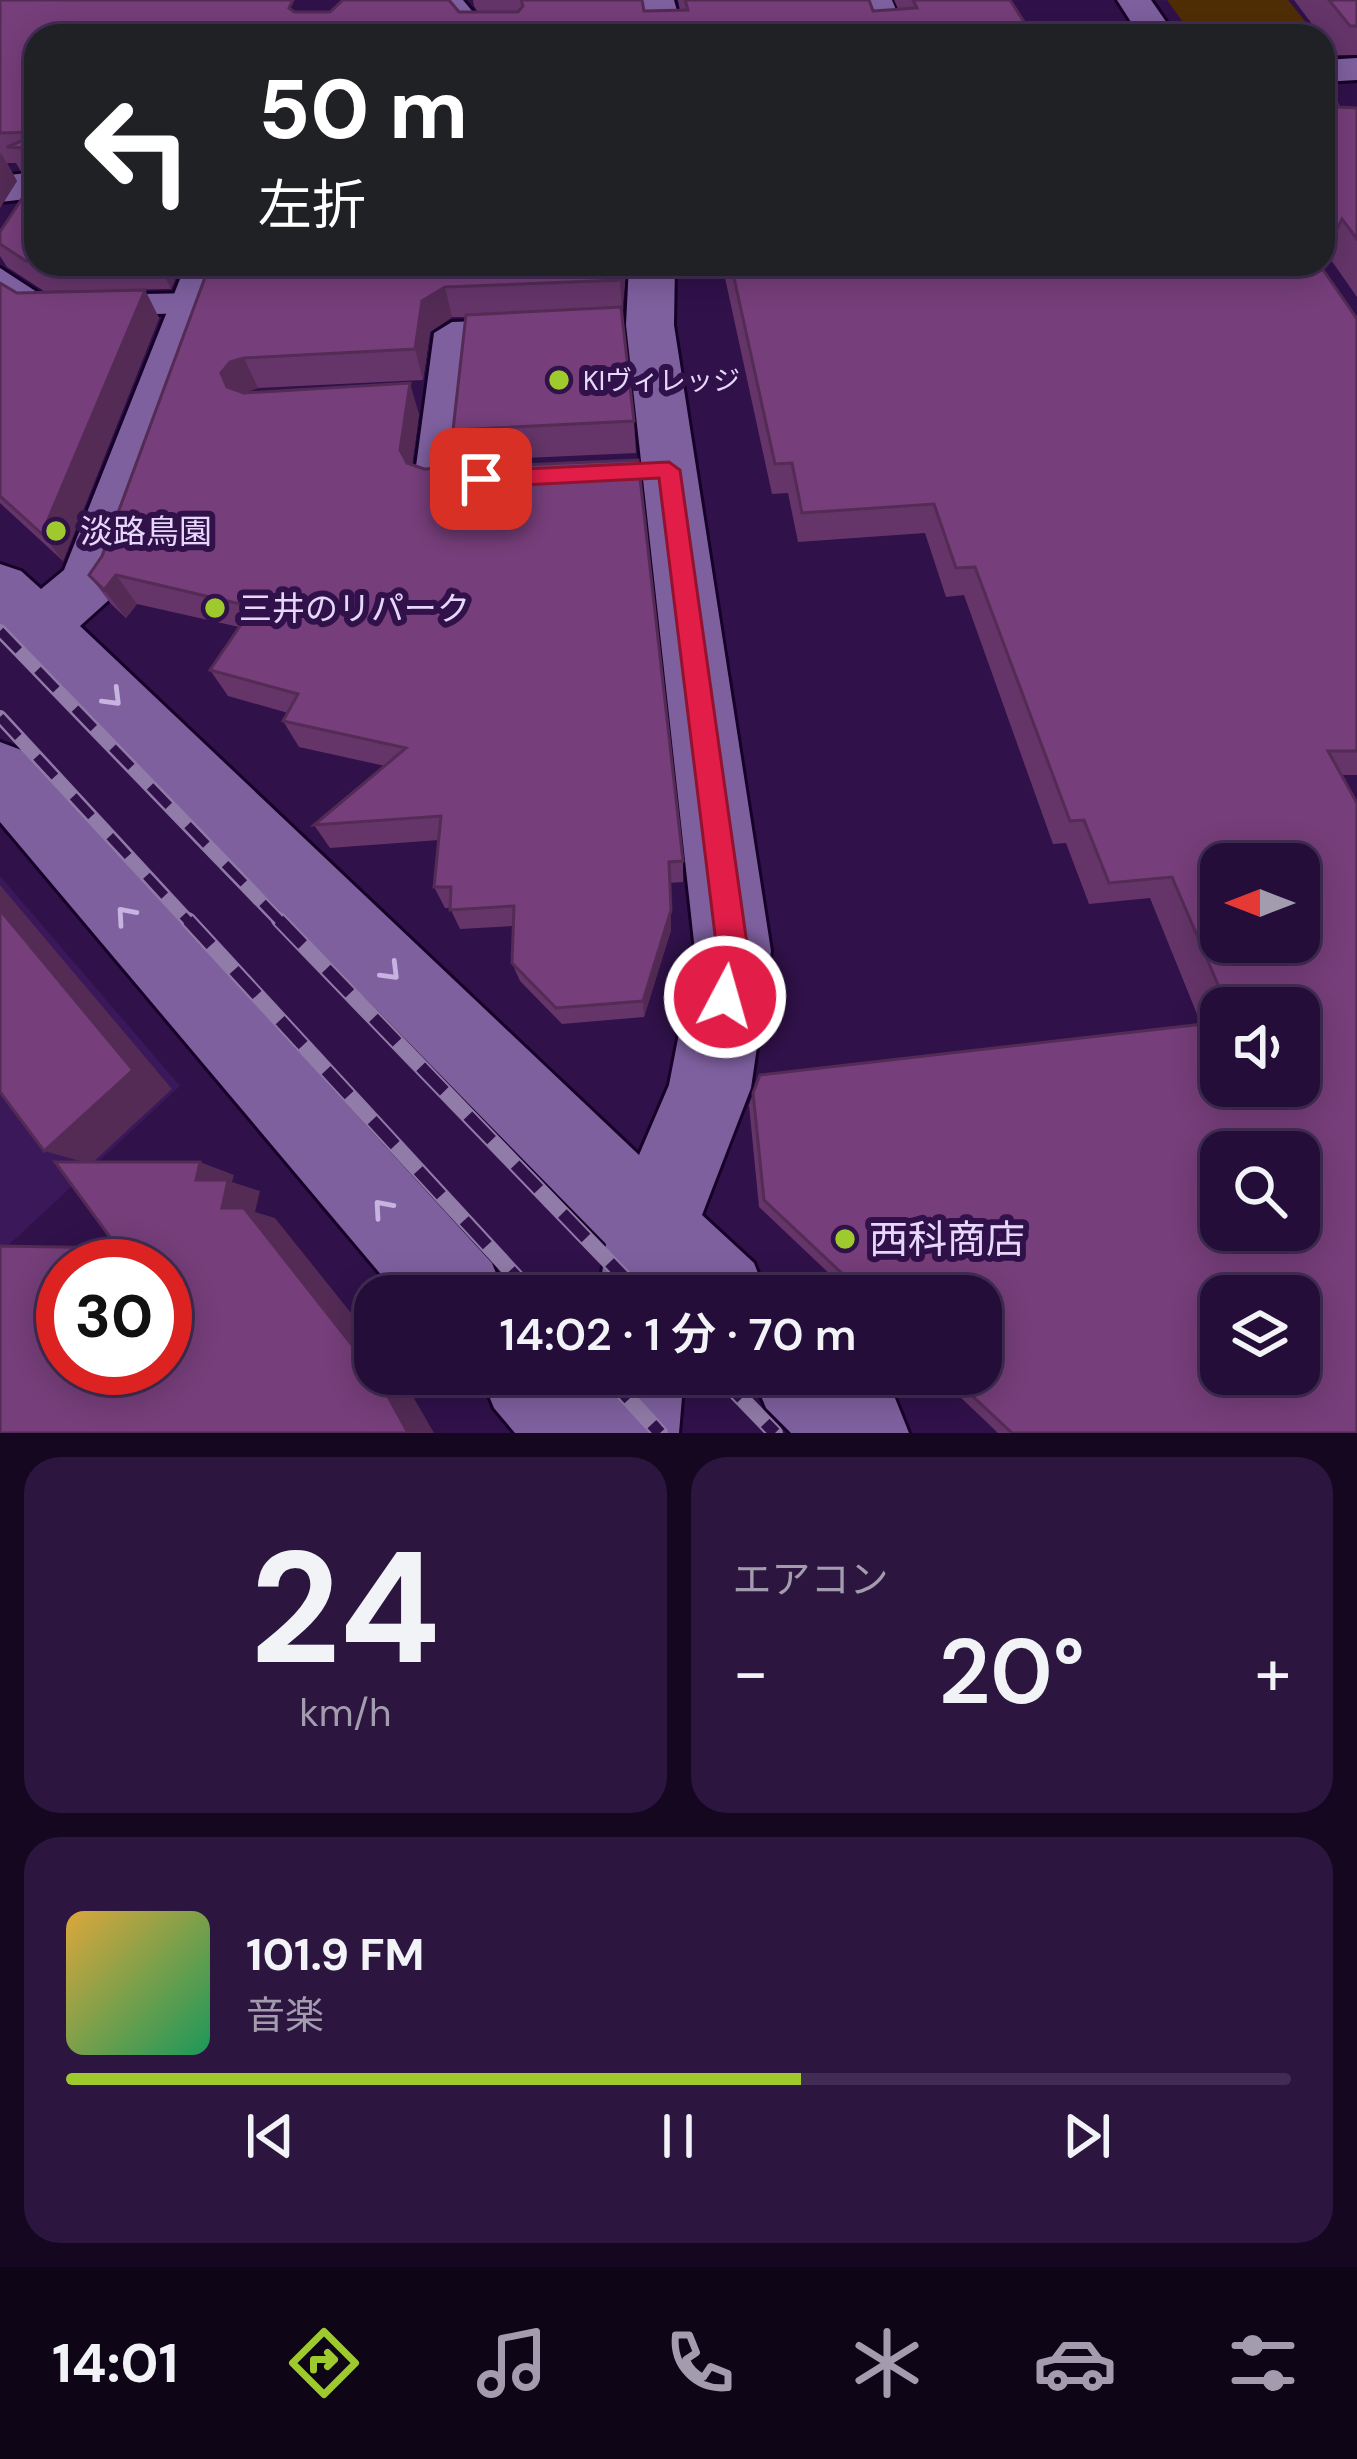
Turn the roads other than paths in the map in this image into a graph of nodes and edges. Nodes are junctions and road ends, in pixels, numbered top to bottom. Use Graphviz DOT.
graph roads {
  1 [pos="454,3"];
  2 [pos="415,4"];
  3 [pos="24,209"];
  4 [pos="0,250"];
  5 [pos="0,278"];
  6 [pos="202,284"];
  7 [pos="636,305"];
  8 [pos="562,329"];
  9 [pos="444,395"];
  10 [pos="398,398"];
  11 [pos="528,477"];
  12 [pos="20,606"];
  13 [pos="0,772"];
  14 [pos="648,1262"];
  15 [pos="441,1275"];
  16 [pos="676,1275"];
  17 [pos="546,1395"];
  18 [pos="634,1395"];
  19 [pos="821,1395"];
  20 [pos="579,1433"];
  21 [pos="630,1433"];
  22 [pos="860,1433"];
  1 -- 2 [label="street"];
  3 -- 4 [label="street"];
  5 -- 6 [label="lane"];
  6 -- 12 [label="street"];
  7 -- 14 [label="street"];
  8 -- 9 [label="lane"];
  9 -- 10 [label="lane"];
  9 -- 11 [label="lane"];
  12 -- 14 [label="street, one-way"];
  15 -- 13 [label="street, one-way"];
  14 -- 16 [label="street"];
  17 -- 20 [label="street"];
  18 -- 21 [label="street"];
  19 -- 22 [label="street"];
}
